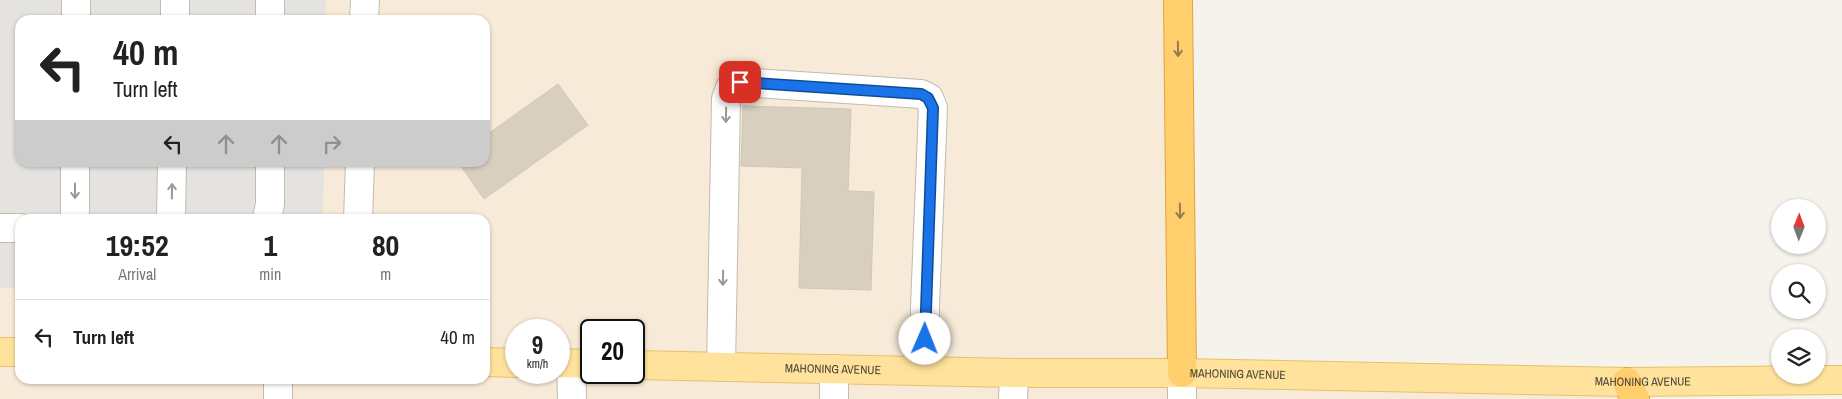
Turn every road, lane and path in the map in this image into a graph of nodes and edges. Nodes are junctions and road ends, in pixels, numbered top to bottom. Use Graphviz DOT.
graph roads {
  1 [pos="76,0"];
  2 [pos="175,0"];
  3 [pos="270,0"];
  4 [pos="364,0"];
  5 [pos="1178,0"];
  6 [pos="76,15"];
  7 [pos="175,15"];
  8 [pos="270,15"];
  9 [pos="364,15"];
  10 [pos="75,167"];
  11 [pos="172,167"];
  12 [pos="270,167"];
  13 [pos="360,167"];
  14 [pos="268,211"];
  15 [pos="74,214"];
  16 [pos="171,214"];
  17 [pos="358,214"];
  18 [pos="0,228"];
  19 [pos="15,228"];
  20 [pos="0,352"];
  21 [pos="15,352"];
  22 [pos="490,362"];
  23 [pos="505,363"];
  24 [pos="574,364"];
  25 [pos="645,365"];
  26 [pos="720,367"];
  27 [pos="834,369"];
  28 [pos="925,371"];
  29 [pos="1838,380"];
  30 [pos="278,384"];
  31 [pos="1014,386"];
  32 [pos="1182,386"];
  33 [pos="1631,391"];
  34 [pos="278,399"];
  35 [pos="572,399"];
  36 [pos="834,399"];
  1 -- 6 [label="street"];
  2 -- 7 [label="street"];
  3 -- 8 [label="street"];
  4 -- 9 [label="street"];
  5 -- 32 [label="highway, one-way"];
  10 -- 15 [label="street, one-way"];
  16 -- 11 [label="street, one-way"];
  12 -- 14 [label="street"];
  13 -- 17 [label="street"];
  18 -- 19 [label="street"];
  20 -- 21 [label="main road"];
  22 -- 23 [label="main road"];
  24 -- 35 [label="street"];
  25 -- 26 [label="main road, MAHONING AVENUE"];
  26 -- 27 [label="main road, MAHONING AVENUE"];
  28 -- 26 [label="street, one-way"];
  27 -- 28 [label="main road, MAHONING AVENUE"];
  27 -- 36 [label="street"];
  28 -- 31 [label="main road, MAHONING AVENUE"];
  29 -- 33 [label="main road, MAHONING AVENUE"];
  30 -- 34 [label="street"];
  31 -- 32 [label="main road, MAHONING AVENUE"];
  32 -- 33 [label="main road, MAHONING AVENUE"];
}
